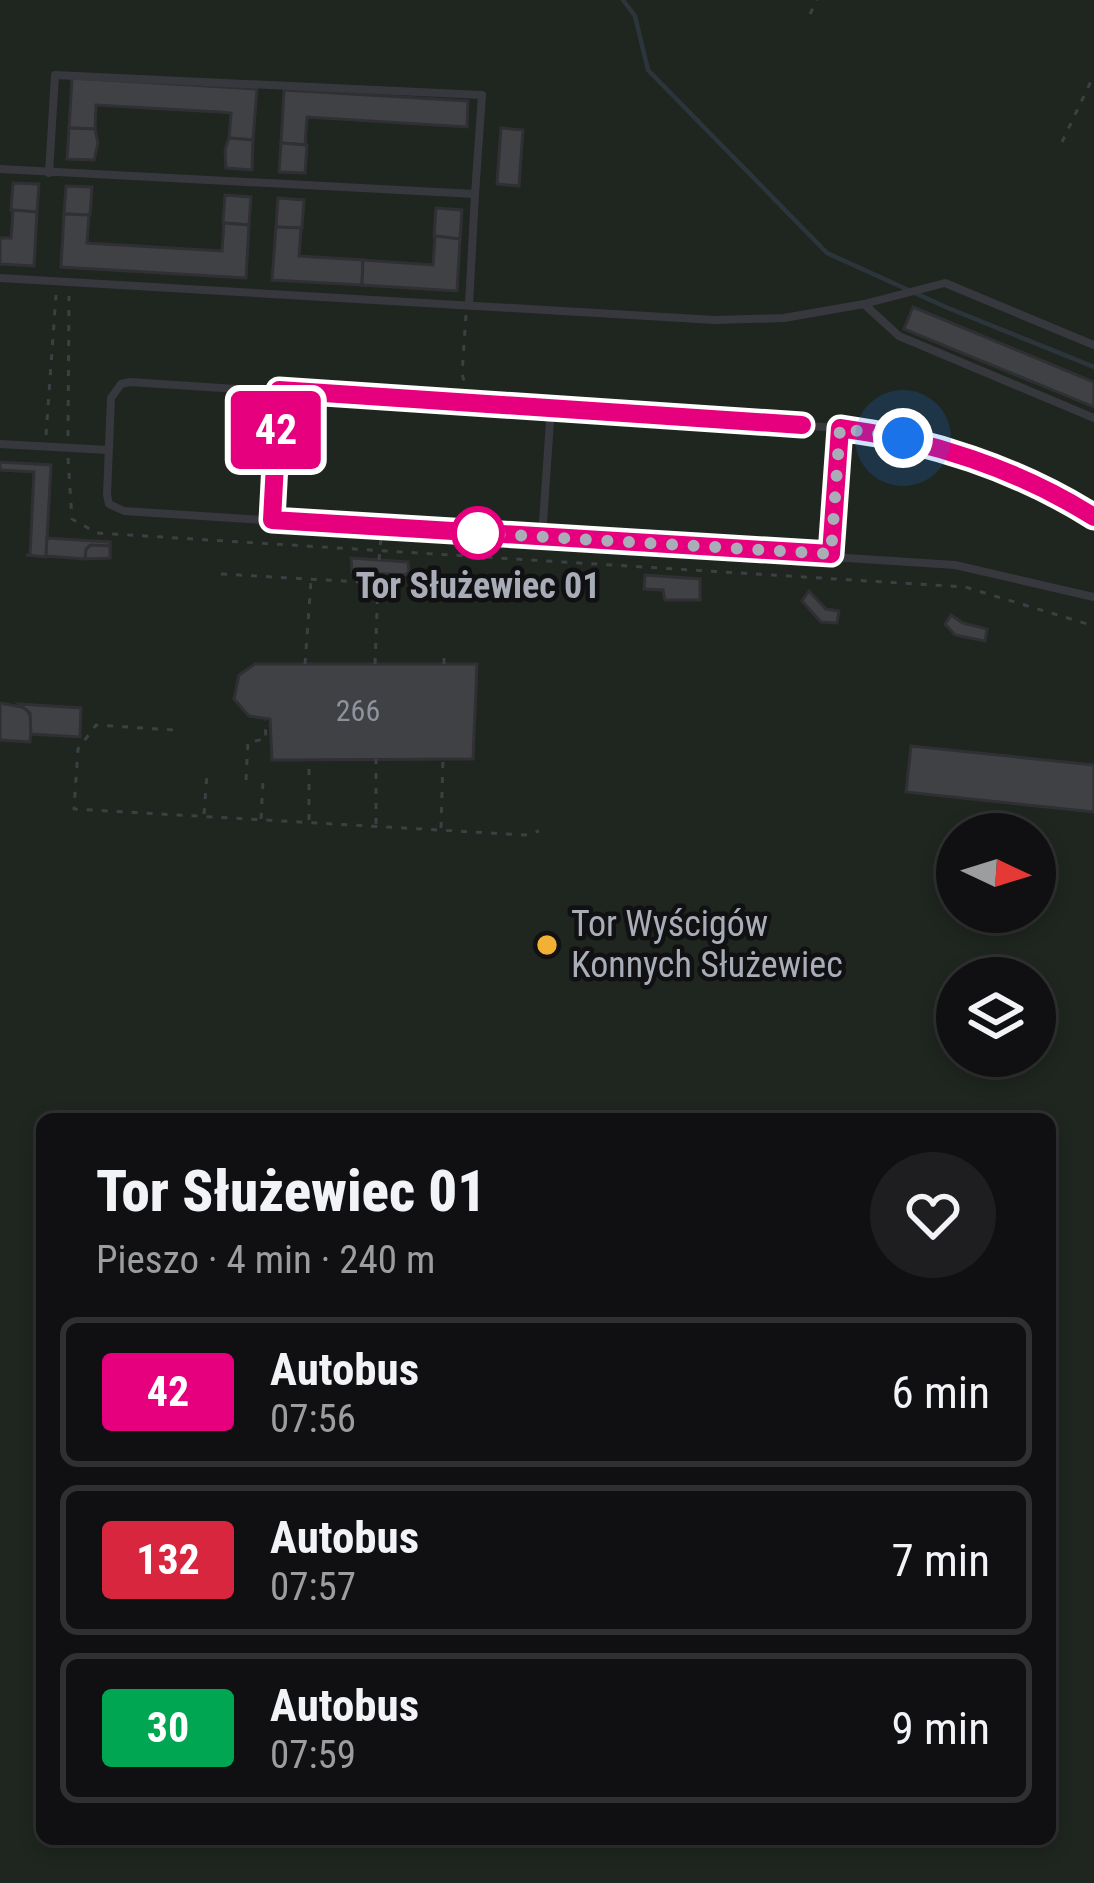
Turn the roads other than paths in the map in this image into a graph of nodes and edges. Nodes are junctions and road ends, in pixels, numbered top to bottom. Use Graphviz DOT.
graph roads {
  1 [pos="0,169"];
  2 [pos="49,173"];
  3 [pos="475,194"];
  4 [pos="0,278"];
  5 [pos="864,304"];
  6 [pos="469,305"];
  7 [pos="1094,345"];
  8 [pos="279,390"];
  9 [pos="550,407"];
  10 [pos="1094,418"];
  11 [pos="840,428"];
  12 [pos="0,444"];
  13 [pos="108,450"];
  14 [pos="1094,517"];
  15 [pos="272,520"];
  16 [pos="542,537"];
  17 [pos="831,554"];
  18 [pos="1094,597"];
  1 -- 2 [label="lane"];
  2 -- 3 [label="lane"];
  2 -- 3 [label="lane"];
  3 -- 6 [label="lane"];
  4 -- 6 [label="lane"];
  5 -- 6 [label="lane"];
  5 -- 7 [label="lane"];
  5 -- 10 [label="lane"];
  8 -- 9 [label="lane"];
  8 -- 13 [label="lane"];
  8 -- 15 [label="lane"];
  9 -- 11 [label="lane"];
  9 -- 16 [label="lane"];
  11 -- 14 [label="lane"];
  11 -- 17 [label="lane"];
  12 -- 13 [label="lane"];
  13 -- 15 [label="lane"];
  15 -- 16 [label="lane"];
  16 -- 17 [label="lane"];
  17 -- 18 [label="lane"];
}
